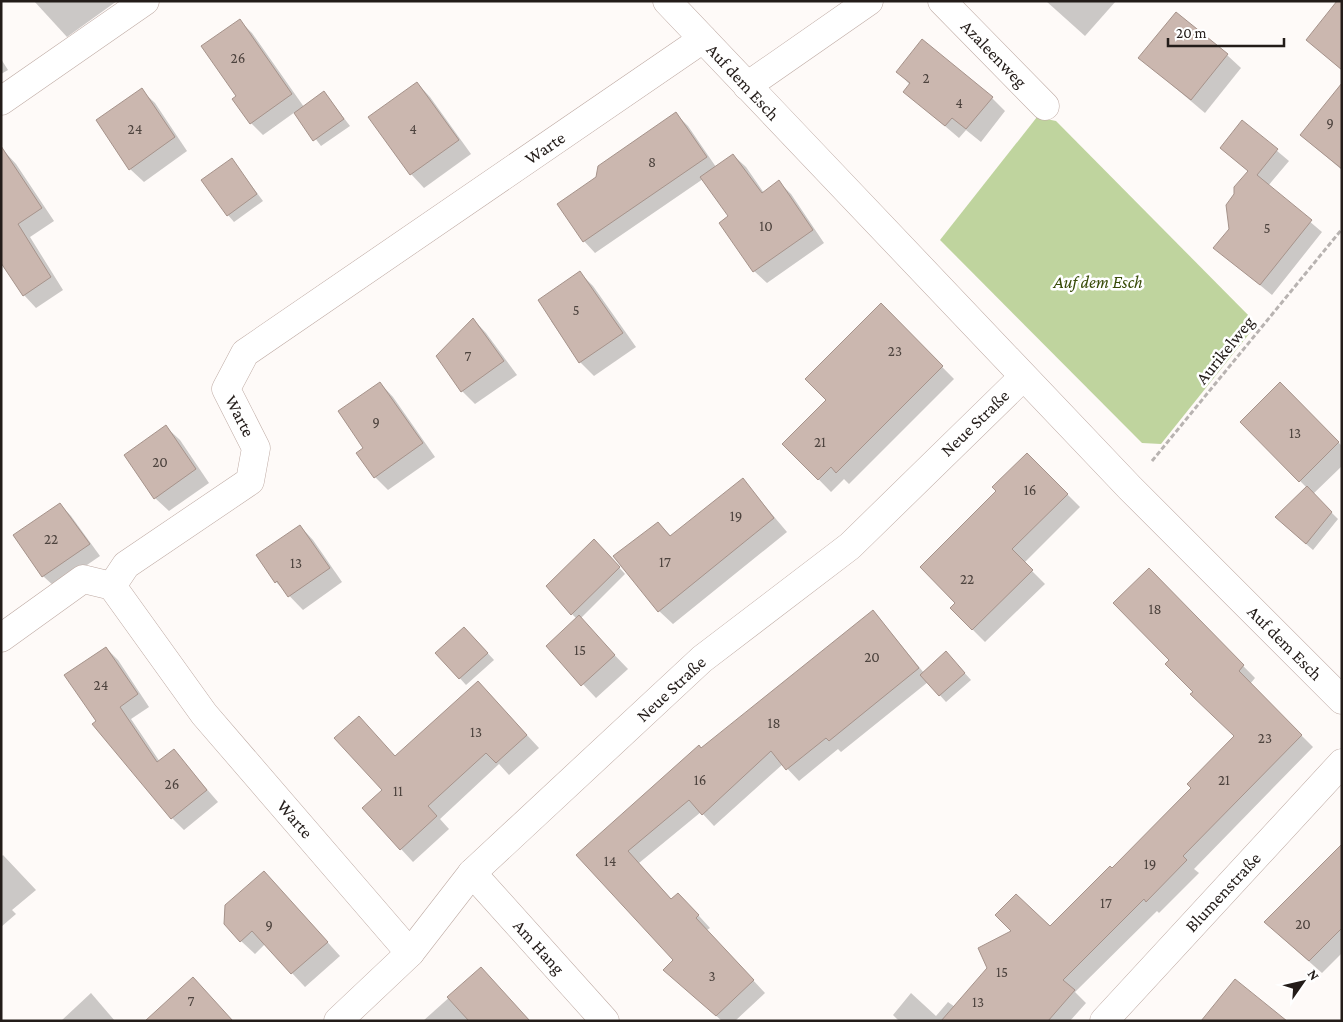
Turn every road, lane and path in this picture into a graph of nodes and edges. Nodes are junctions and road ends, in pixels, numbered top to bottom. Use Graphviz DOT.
graph roads {
  1 [pos="145,1"];
  2 [pos="667,1"];
  3 [pos="869,1"];
  4 [pos="942,1"];
  5 [pos="703,39"];
  6 [pos="747,86"];
  7 [pos="1,101"];
  8 [pos="1045,106"];
  9 [pos="1342,229"];
  10 [pos="1023,377"];
  11 [pos="1130,488"];
  12 [pos="112,586"];
  13 [pos="1,638"];
  14 [pos="1342,700"];
  15 [pos="1342,763"];
  16 [pos="472,873"];
  17 [pos="410,953"];
  18 [pos="338,1021"];
  19 [pos="605,1021"];
  20 [pos="1104,1021"];
  1 -- 7 [label="street"];
  2 -- 5 [label="street, Auf dem Esch"];
  3 -- 6 [label="street"];
  4 -- 8 [label="street, Azaleenweg"];
  5 -- 6 [label="street, Auf dem Esch"];
  5 -- 12 [label="street, Warte"];
  6 -- 10 [label="street, Auf dem Esch"];
  9 -- 11 [label="path, Aurikelweg"];
  10 -- 11 [label="street, Auf dem Esch"];
  10 -- 16 [label="street, Neue Straße"];
  11 -- 14 [label="street, Auf dem Esch"];
  12 -- 13 [label="street"];
  12 -- 17 [label="street, Warte"];
  15 -- 20 [label="street, Blumenstraße"];
  16 -- 17 [label="street, Neue Straße"];
  16 -- 19 [label="street, Am Hang"];
  17 -- 18 [label="street, Neue Straße"];
}
